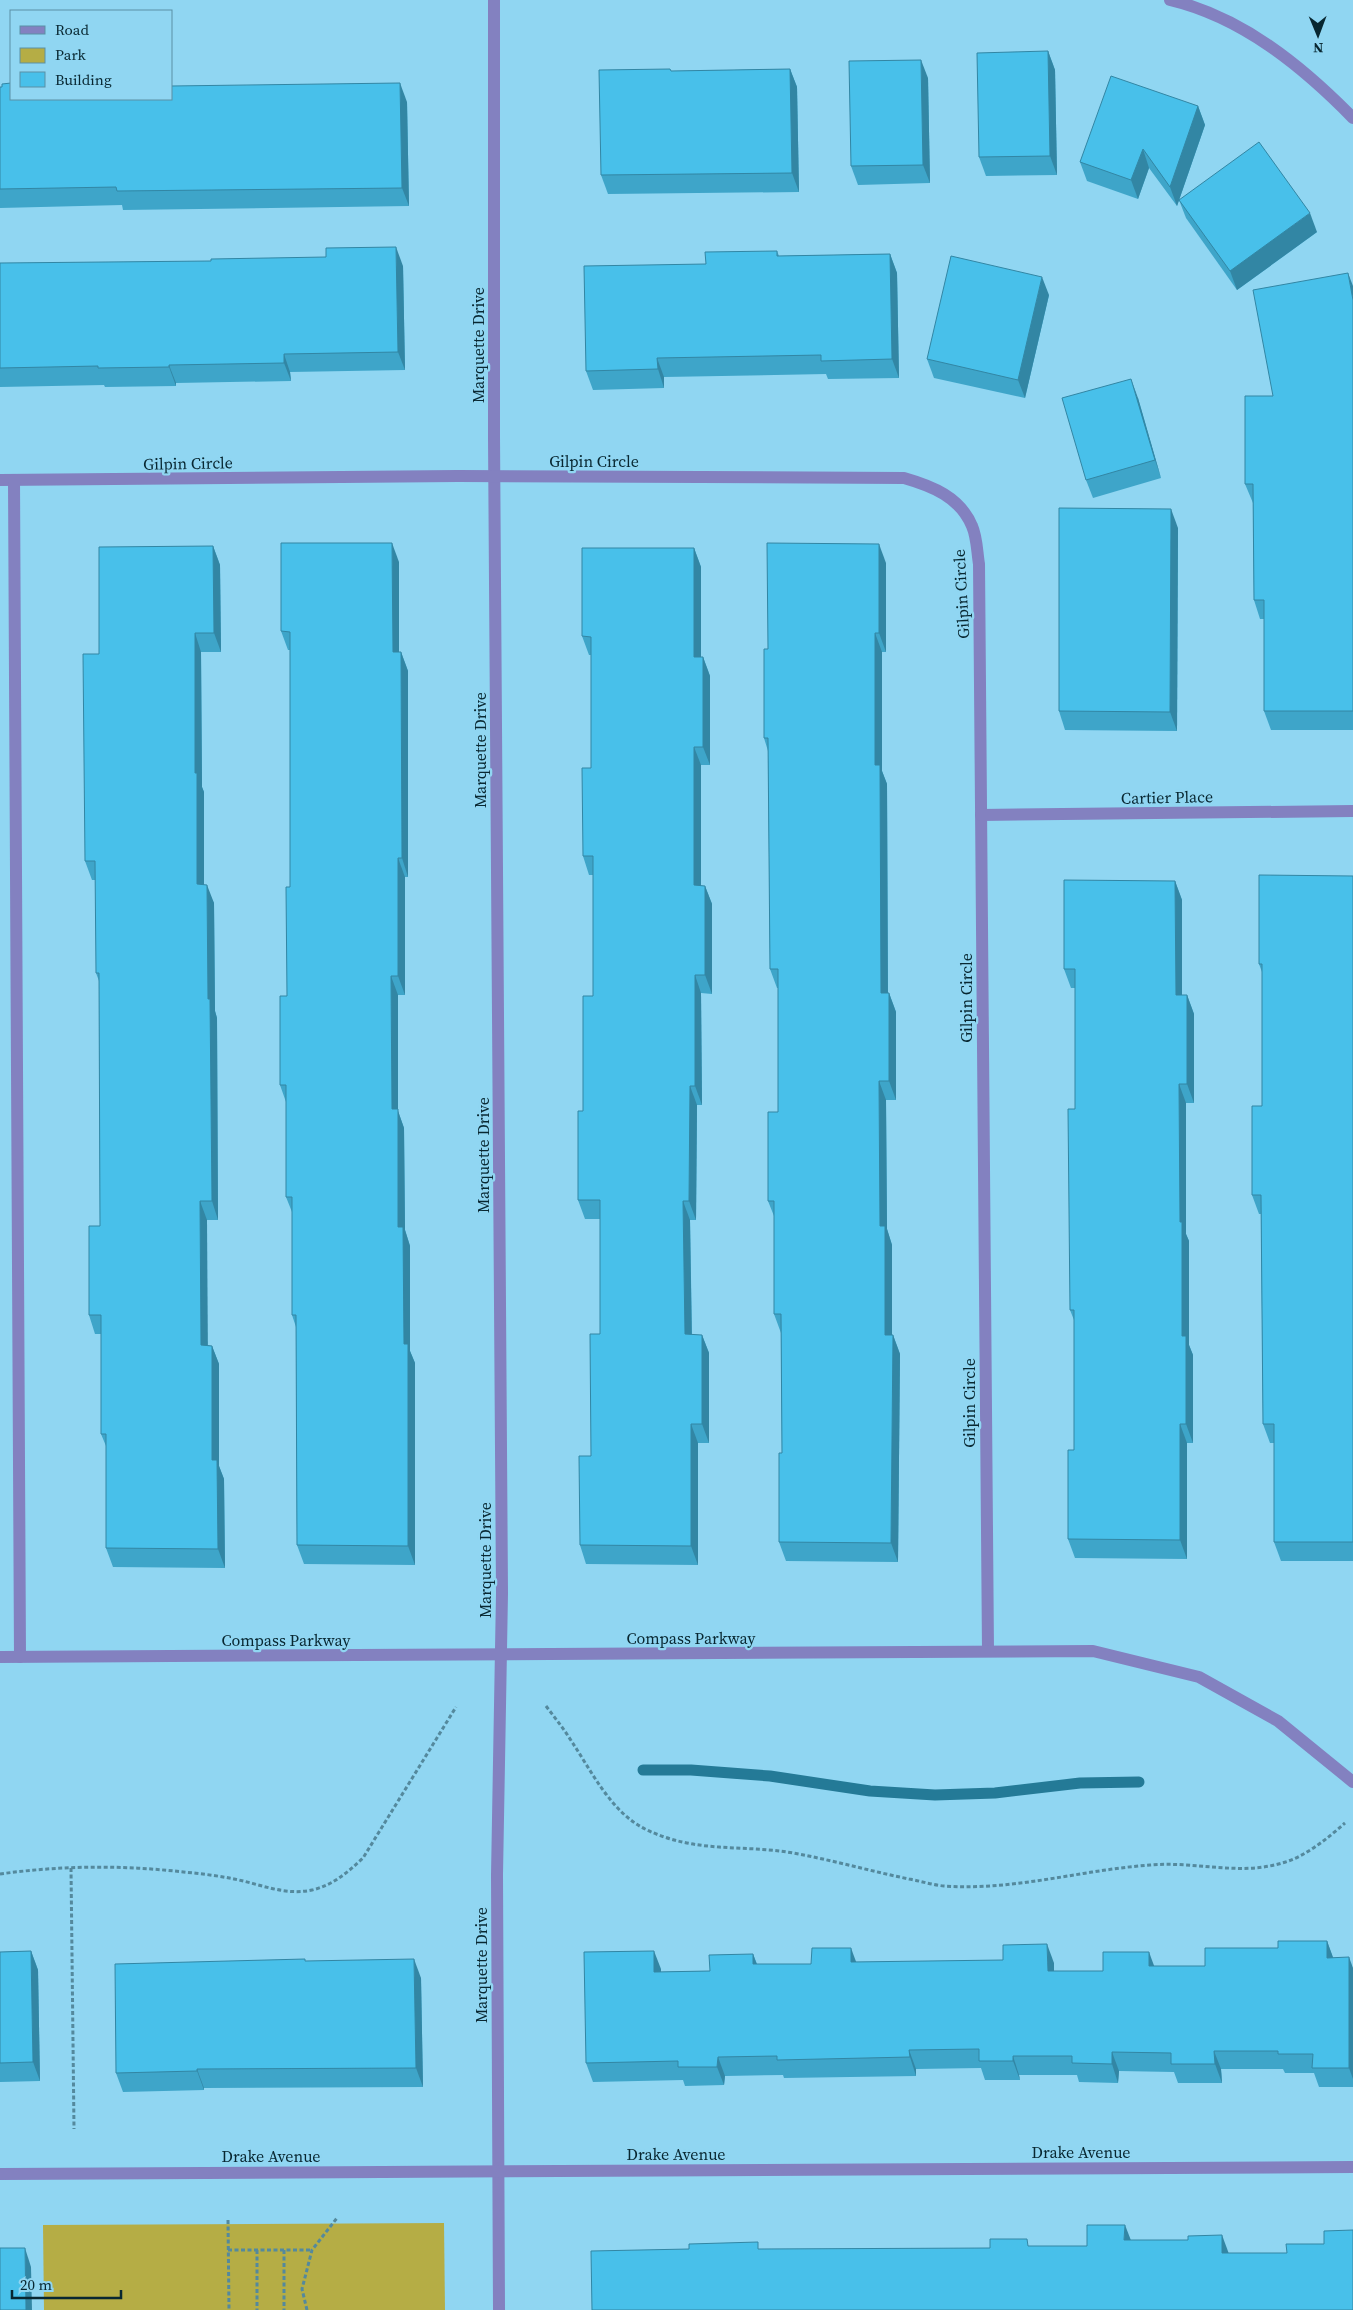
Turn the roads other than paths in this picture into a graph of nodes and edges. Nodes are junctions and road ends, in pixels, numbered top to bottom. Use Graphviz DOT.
graph roads {
  1 [pos="494,0"];
  2 [pos="1170,0"];
  3 [pos="1353,118"];
  4 [pos="494,477"];
  5 [pos="0,480"];
  6 [pos="14,480"];
  7 [pos="1353,811"];
  8 [pos="981,815"];
  9 [pos="988,1651"];
  10 [pos="502,1655"];
  11 [pos="0,1657"];
  12 [pos="20,1657"];
  13 [pos="1352,1777"];
  14 [pos="1353,2167"];
  15 [pos="498,2171"];
  16 [pos="0,2174"];
  17 [pos="499,2310"];
  1 -- 4 [label="street, Marquette Drive"];
  2 -- 3 [label="street"];
  4 -- 6 [label="street, Gilpin Circle"];
  4 -- 8 [label="street, Gilpin Circle"];
  4 -- 10 [label="street, Marquette Drive"];
  5 -- 6 [label="street, Gilpin Circle"];
  6 -- 12 [label="street"];
  7 -- 8 [label="street, Cartier Place"];
  8 -- 9 [label="street, Gilpin Circle"];
  9 -- 10 [label="street, Compass Parkway"];
  9 -- 13 [label="street, Compass Parkway"];
  10 -- 12 [label="street, Compass Parkway"];
  10 -- 15 [label="street, Marquette Drive"];
  11 -- 12 [label="street, Compass Parkway"];
  14 -- 15 [label="street, Drake Avenue"];
  15 -- 16 [label="street, Drake Avenue"];
  15 -- 17 [label="street, Marquette Drive"];
}
